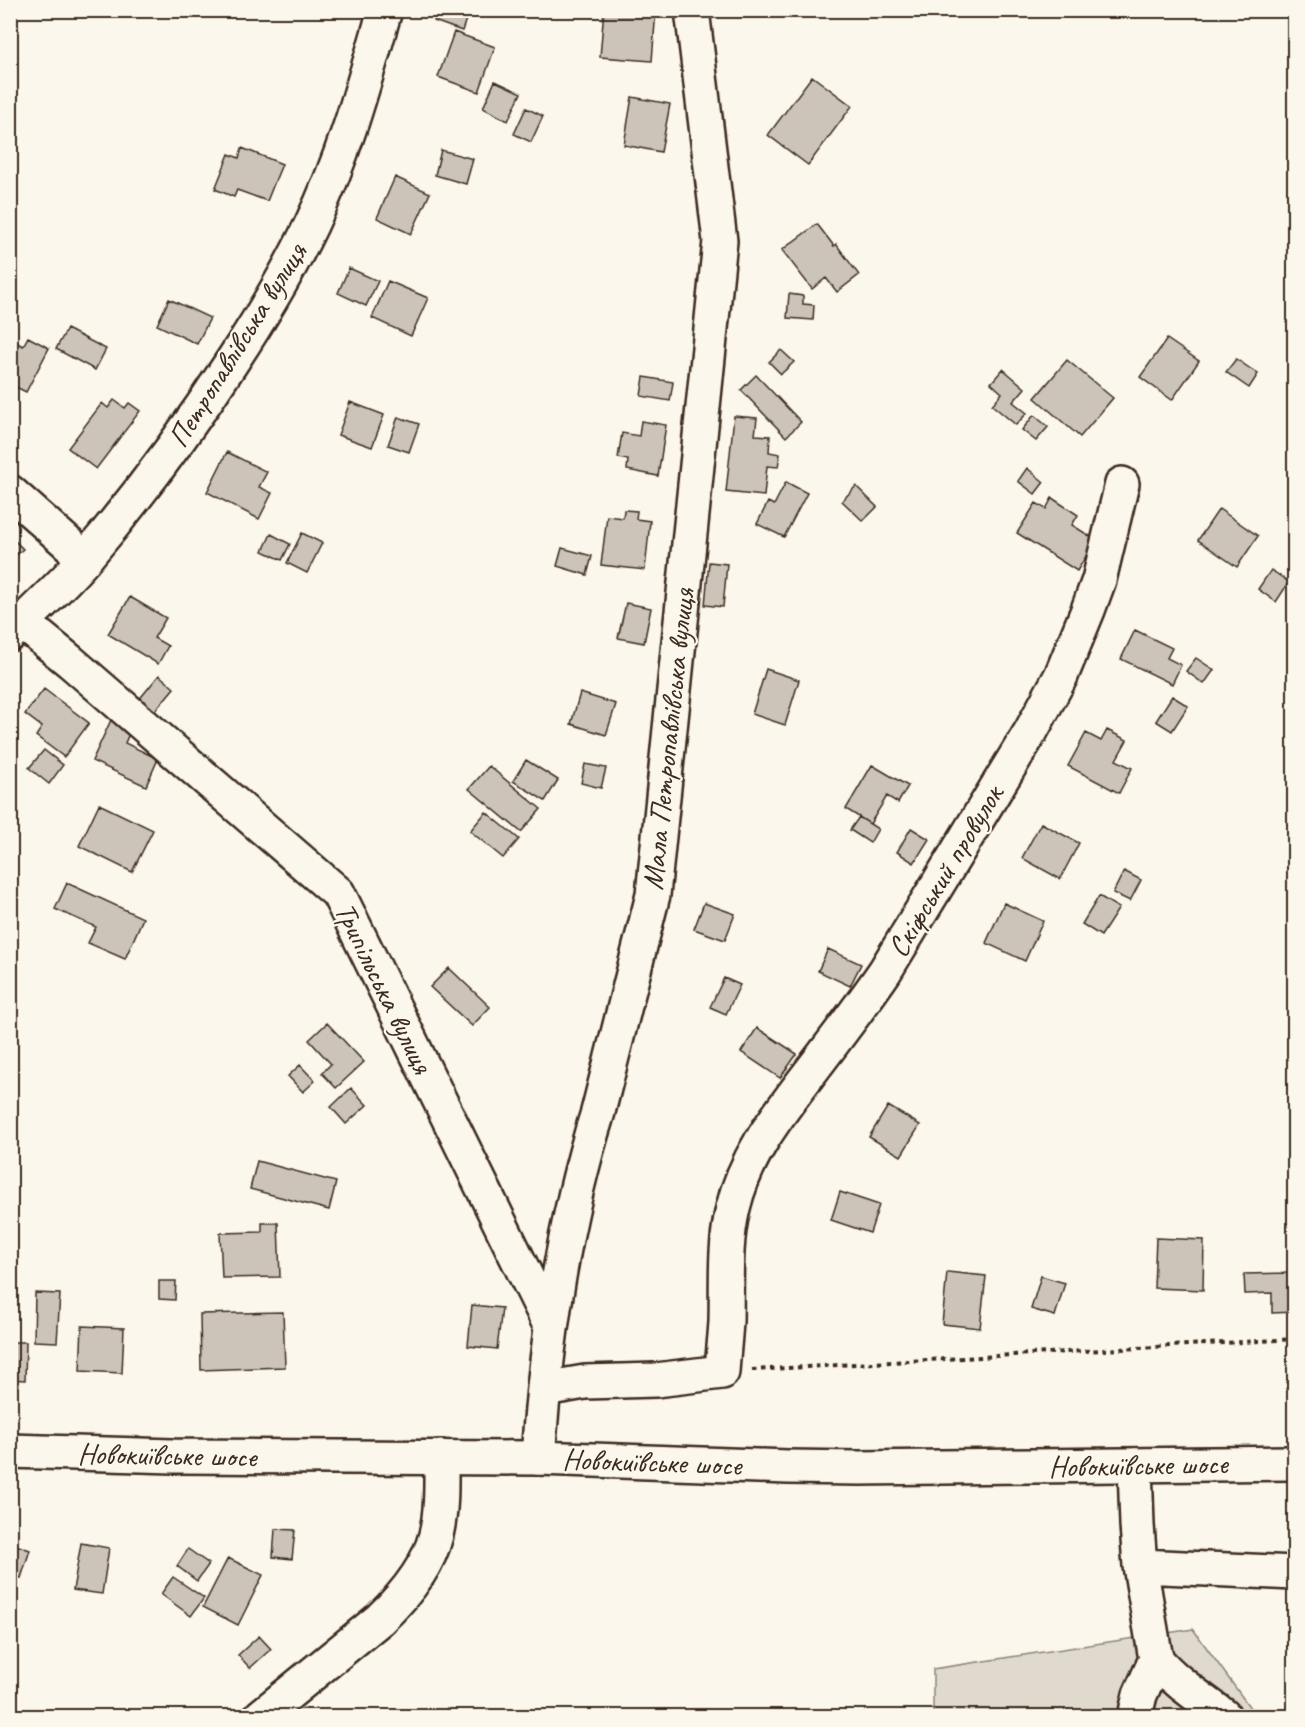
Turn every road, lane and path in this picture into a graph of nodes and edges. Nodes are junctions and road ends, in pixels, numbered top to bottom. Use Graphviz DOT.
graph roads {
  1 [pos="385,10"];
  2 [pos="692,10"];
  3 [pos="1122,484"];
  4 [pos="10,492"];
  5 [pos="82,561"];
  6 [pos="16,628"];
  7 [pos="551,1327"];
  8 [pos="1294,1339"];
  9 [pos="722,1372"];
  10 [pos="544,1389"];
  11 [pos="10,1451"];
  12 [pos="441,1457"];
  13 [pos="538,1458"];
  14 [pos="1294,1463"];
  15 [pos="1135,1465"];
  16 [pos="1140,1566"];
  17 [pos="1294,1573"];
  18 [pos="1156,1659"];
  19 [pos="261,1716"];
  20 [pos="1135,1716"];
  21 [pos="1224,1716"];
  1 -- 5 [label="street, Петропавлівська вулиця"];
  2 -- 7 [label="street, Мала Петропавлівська вулиця"];
  3 -- 9 [label="street, Скіфський провулок"];
  4 -- 5 [label="street"];
  5 -- 6 [label="street, Петропавлівська вулиця"];
  6 -- 7 [label="street, Трипільська вулиця"];
  7 -- 10 [label="street, Мала Петропавлівська вулиця"];
  8 -- 9 [label="path"];
  9 -- 10 [label="street"];
  10 -- 13 [label="street, Мала Петропавлівська вулиця"];
  11 -- 12 [label="street, Новокиївське шосе"];
  12 -- 13 [label="street, Новокиївське шосе"];
  12 -- 19 [label="street"];
  13 -- 15 [label="street, Новокиївське шосе"];
  14 -- 15 [label="street, Новокиївське шосе"];
  15 -- 16 [label="street"];
  16 -- 17 [label="street"];
  16 -- 18 [label="street"];
  18 -- 20 [label="street"];
  18 -- 21 [label="street"];
}
